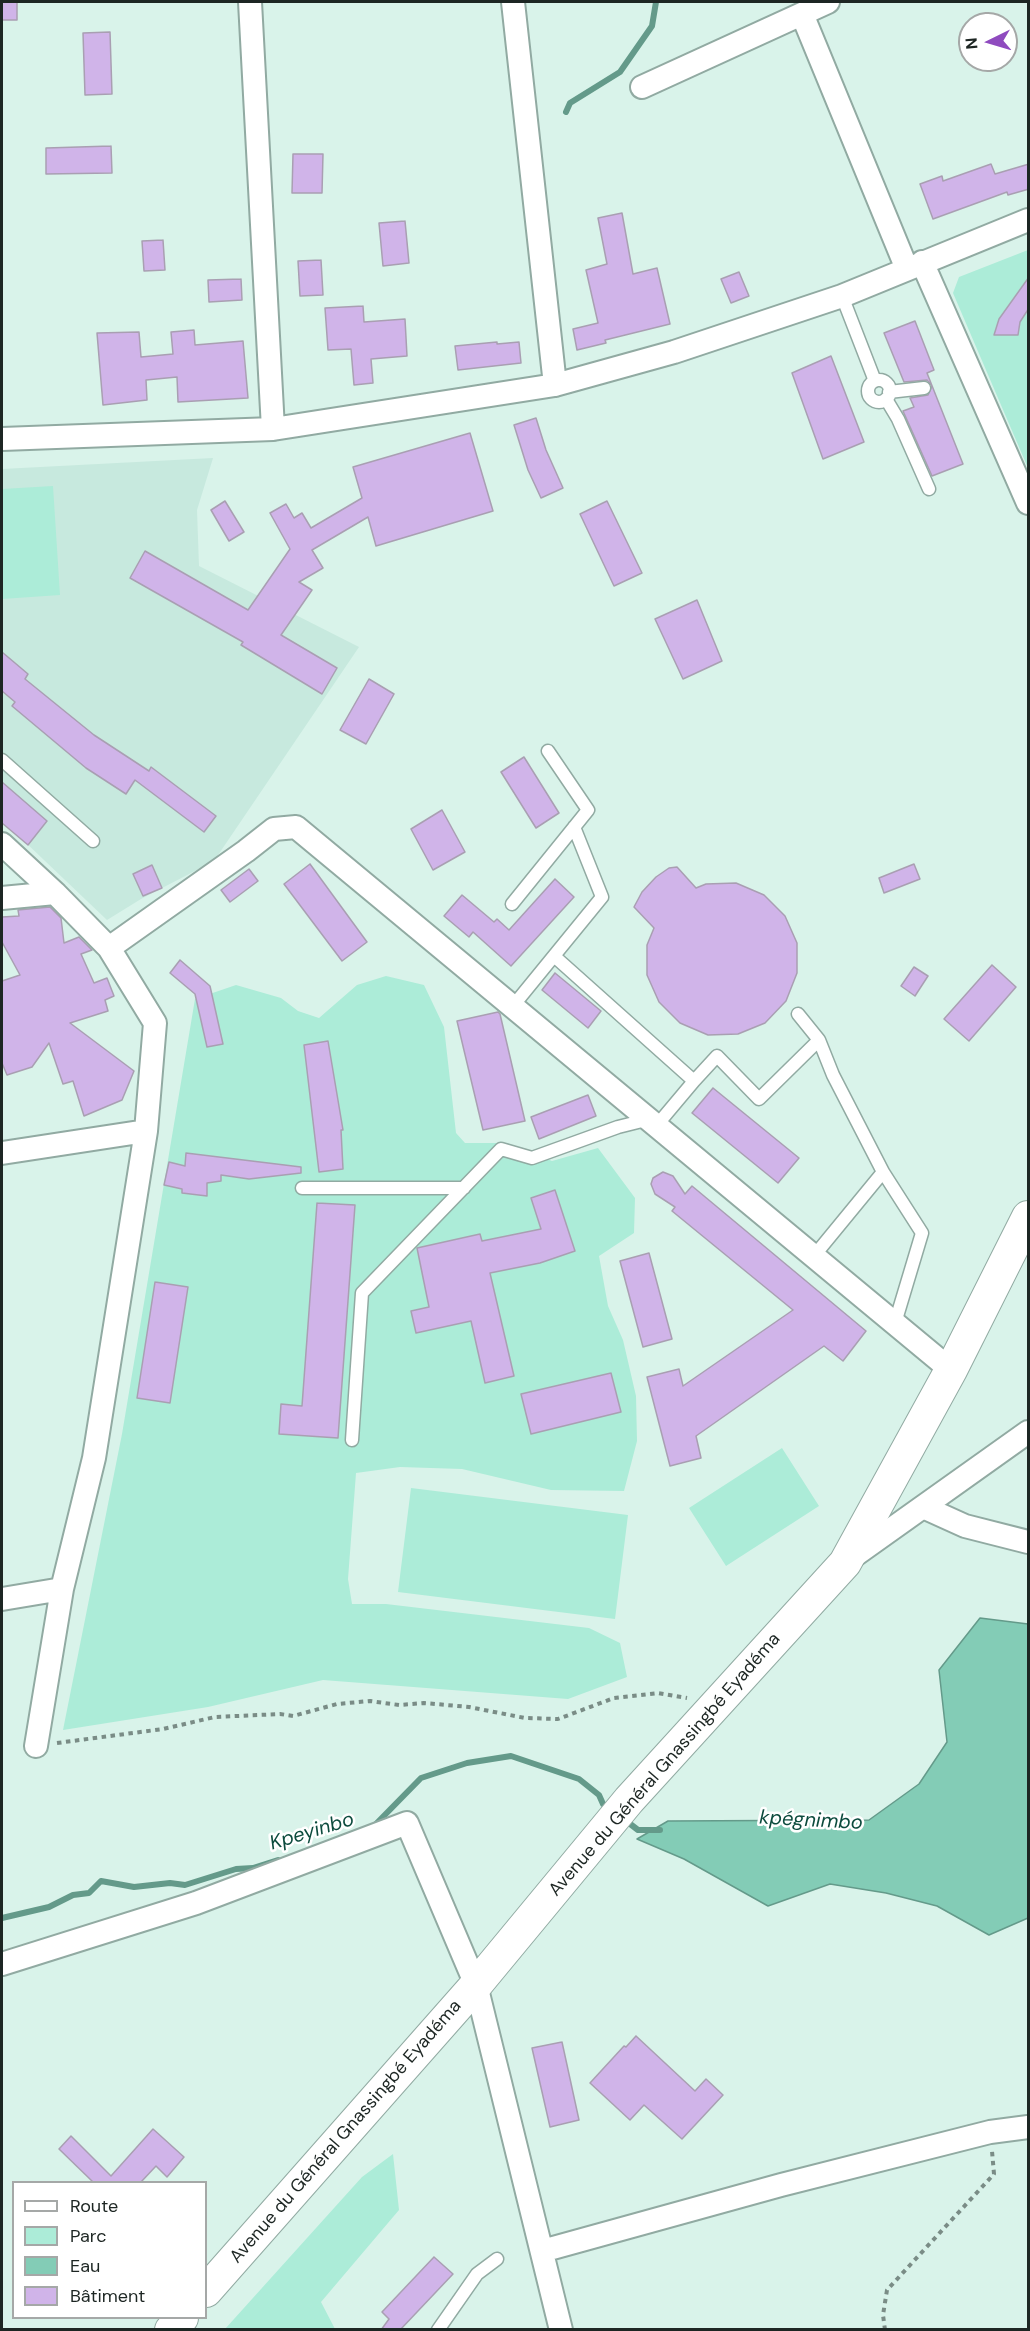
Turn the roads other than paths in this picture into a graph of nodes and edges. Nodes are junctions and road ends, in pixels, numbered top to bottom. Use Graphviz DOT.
graph roads {
  1 [pos="250,2"];
  2 [pos="513,2"];
  3 [pos="828,2"];
  4 [pos="802,14"];
  5 [pos="642,87"];
  6 [pos="1029,220"];
  7 [pos="915,266"];
  8 [pos="842,296"];
  9 [pos="875,381"];
  10 [pos="555,385"];
  11 [pos="924,388"];
  12 [pos="888,395"];
  13 [pos="273,429"];
  14 [pos="2,439"];
  15 [pos="929,489"];
  16 [pos="1029,503"];
  17 [pos="548,751"];
  18 [pos="2,760"];
  19 [pos="574,827"];
  20 [pos="93,841"];
  21 [pos="2,844"];
  22 [pos="55,892"];
  23 [pos="2,898"];
  24 [pos="512,904"];
  25 [pos="109,948"];
  26 [pos="554,956"];
  27 [pos="513,1006"];
  28 [pos="798,1014"];
  29 [pos="819,1040"];
  30 [pos="694,1081"];
  31 [pos="654,1122"];
  32 [pos="146,1131"];
  33 [pos="2,1153"];
  34 [pos="883,1172"];
  35 [pos="302,1188"];
  36 [pos="464,1188"];
  37 [pos="1029,1217"];
  38 [pos="814,1256"];
  39 [pos="895,1323"];
  40 [pos="951,1370"];
  41 [pos="1029,1432"];
  42 [pos="352,1440"];
  43 [pos="923,1507"];
  44 [pos="1029,1542"];
  45 [pos="845,1563"];
  46 [pos="62,1589"];
  47 [pos="2,1599"];
  48 [pos="36,1746"];
  49 [pos="2,1964"];
  50 [pos="476,1985"];
  51 [pos="1029,2127"];
  52 [pos="542,2251"];
  53 [pos="497,2259"];
  54 [pos="207,2290"];
  55 [pos="438,2330"];
  56 [pos="561,2330"];
  1 -- 13 [label="street"];
  2 -- 10 [label="street"];
  3 -- 4 [label="street"];
  4 -- 5 [label="street"];
  4 -- 7 [label="street"];
  6 -- 7 [label="street"];
  7 -- 8 [label="street"];
  7 -- 16 [label="street"];
  8 -- 9 [label="lane"];
  8 -- 10 [label="street"];
  9 -- 12 [label="lane"];
  9 -- 12 [label="lane"];
  10 -- 13 [label="street"];
  11 -- 12 [label="lane"];
  12 -- 15 [label="lane"];
  13 -- 14 [label="street"];
  17 -- 19 [label="lane"];
  18 -- 20 [label="lane"];
  19 -- 24 [label="lane"];
  19 -- 26 [label="lane"];
  21 -- 22 [label="street"];
  22 -- 23 [label="street"];
  22 -- 25 [label="street"];
  25 -- 27 [label="street"];
  25 -- 32 [label="street"];
  26 -- 27 [label="lane"];
  26 -- 30 [label="lane"];
  27 -- 31 [label="street"];
  28 -- 29 [label="lane"];
  29 -- 30 [label="lane"];
  29 -- 34 [label="lane"];
  30 -- 31 [label="lane"];
  31 -- 36 [label="lane"];
  31 -- 38 [label="street"];
  32 -- 33 [label="street"];
  32 -- 46 [label="street"];
  34 -- 38 [label="lane"];
  34 -- 39 [label="lane"];
  35 -- 36 [label="lane"];
  36 -- 42 [label="lane"];
  37 -- 40 [label="main road, Avenue du Général Gnassingbé Eyadéma"];
  38 -- 39 [label="street"];
  39 -- 40 [label="street"];
  40 -- 45 [label="main road, Avenue du Général Gnassingbé Eyadéma"];
  41 -- 43 [label="street"];
  43 -- 44 [label="street"];
  43 -- 45 [label="street"];
  45 -- 50 [label="main road, Avenue du Général Gnassingbé Eyadéma"];
  46 -- 47 [label="street"];
  46 -- 48 [label="street"];
  49 -- 50 [label="street"];
  50 -- 52 [label="street"];
  50 -- 54 [label="main road, Avenue du Général Gnassingbé Eyadéma"];
  51 -- 52 [label="street"];
  52 -- 56 [label="street"];
  53 -- 55 [label="lane"];
}
